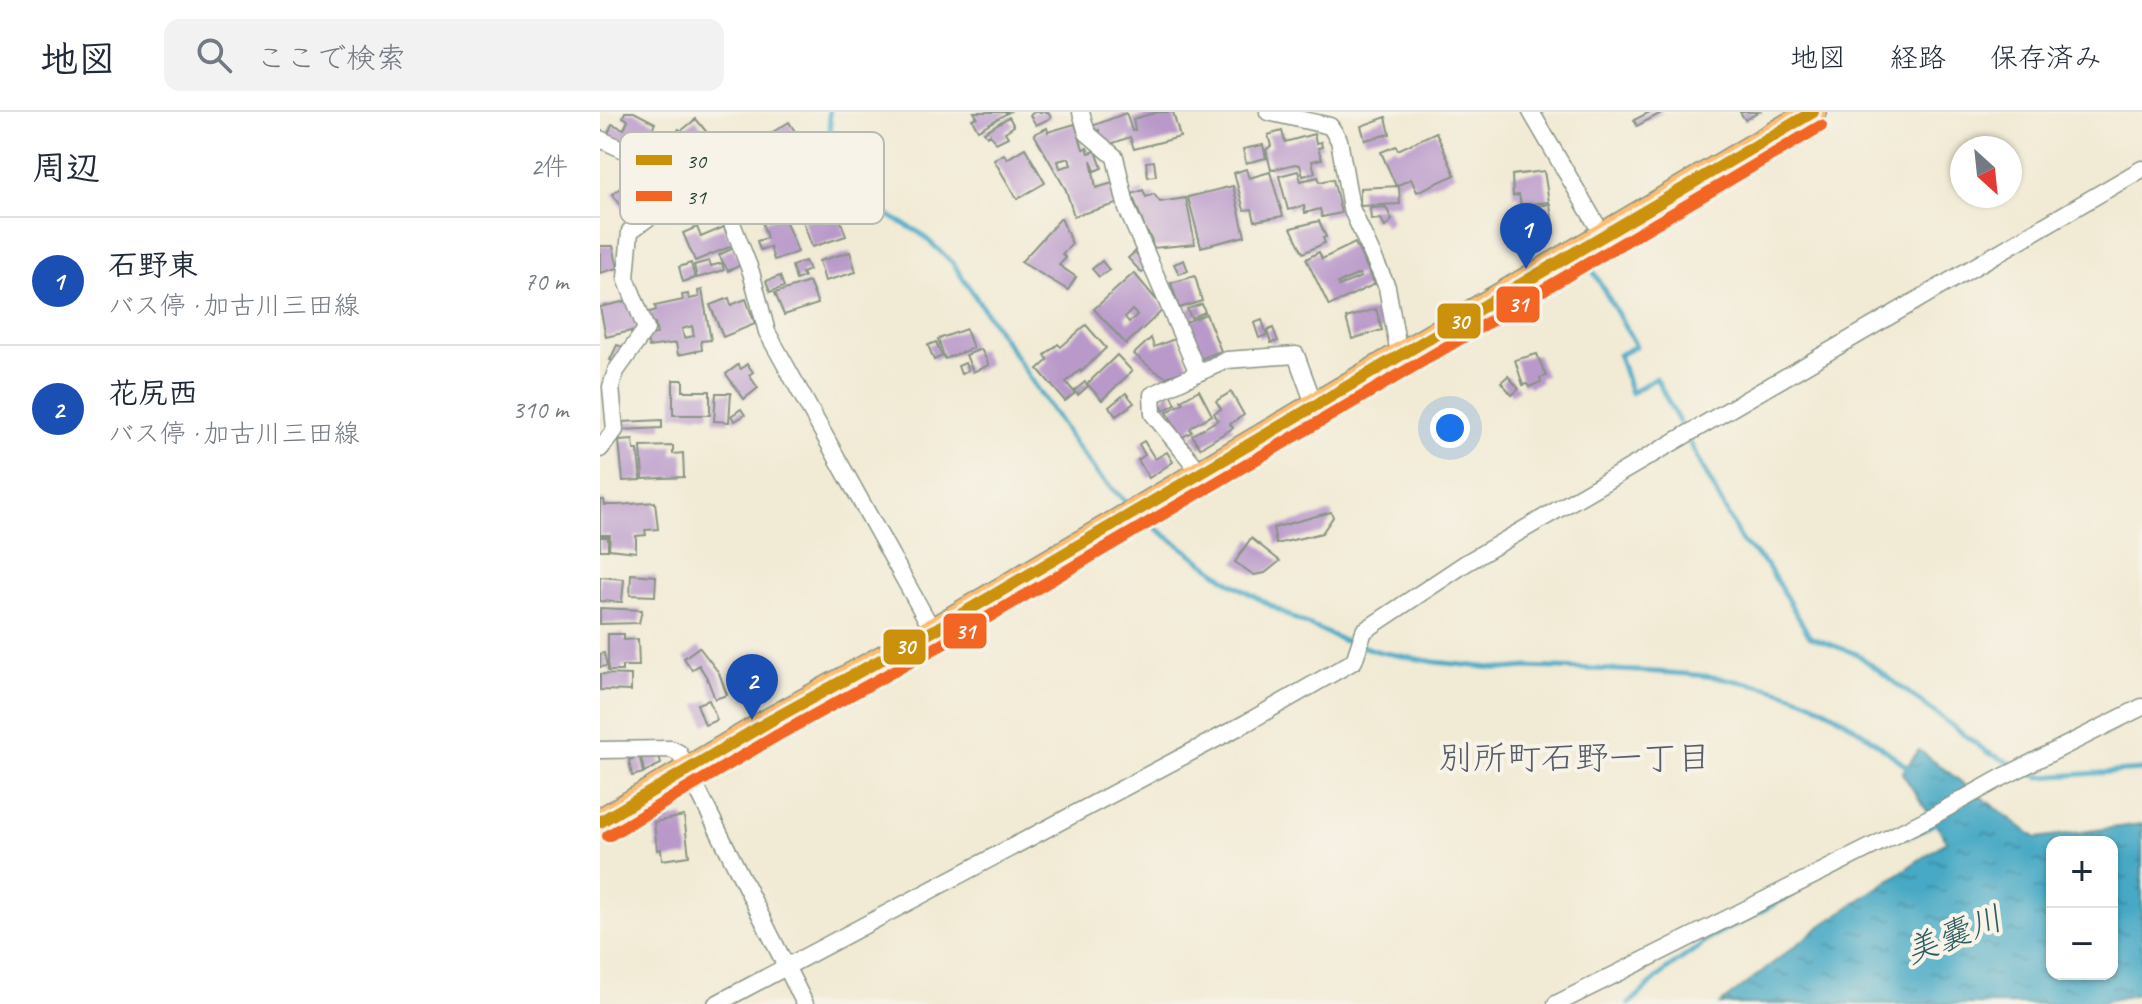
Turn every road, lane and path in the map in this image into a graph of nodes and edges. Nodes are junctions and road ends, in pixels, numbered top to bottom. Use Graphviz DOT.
graph roads {
  1 [pos="1081,112"];
  2 [pos="1268,112"];
  3 [pos="1531,112"];
  4 [pos="1813,112"];
  5 [pos="600,139"];
  6 [pos="620,148"];
  7 [pos="2142,169"];
  8 [pos="640,224"];
  9 [pos="732,224"];
  10 [pos="1602,234"];
  11 [pos="1399,354"];
  12 [pos="1198,373"];
  13 [pos="1314,404"];
  14 [pos="600,449"];
  15 [pos="1200,472"];
  16 [pos="933,631"];
  17 [pos="2142,707"];
  18 [pos="600,750"];
  19 [pos="686,770"];
  20 [pos="600,822"];
  21 [pos="786,968"];
  22 [pos="716,1004"];
  23 [pos="805,1004"];
  24 [pos="1556,1004"];
  1 -- 12 [label="street"];
  2 -- 11 [label="street"];
  3 -- 10 [label="street"];
  4 -- 10 [label="main road"];
  5 -- 6 [label="street"];
  7 -- 21 [label="street"];
  8 -- 14 [label="street"];
  9 -- 16 [label="street"];
  10 -- 11 [label="main road"];
  11 -- 13 [label="main road"];
  12 -- 13 [label="street"];
  12 -- 15 [label="street"];
  13 -- 15 [label="main road"];
  15 -- 16 [label="main road"];
  16 -- 19 [label="main road"];
  17 -- 24 [label="street"];
  18 -- 19 [label="street"];
  19 -- 20 [label="main road"];
  19 -- 21 [label="street"];
  21 -- 22 [label="street"];
  21 -- 23 [label="street"];
}
